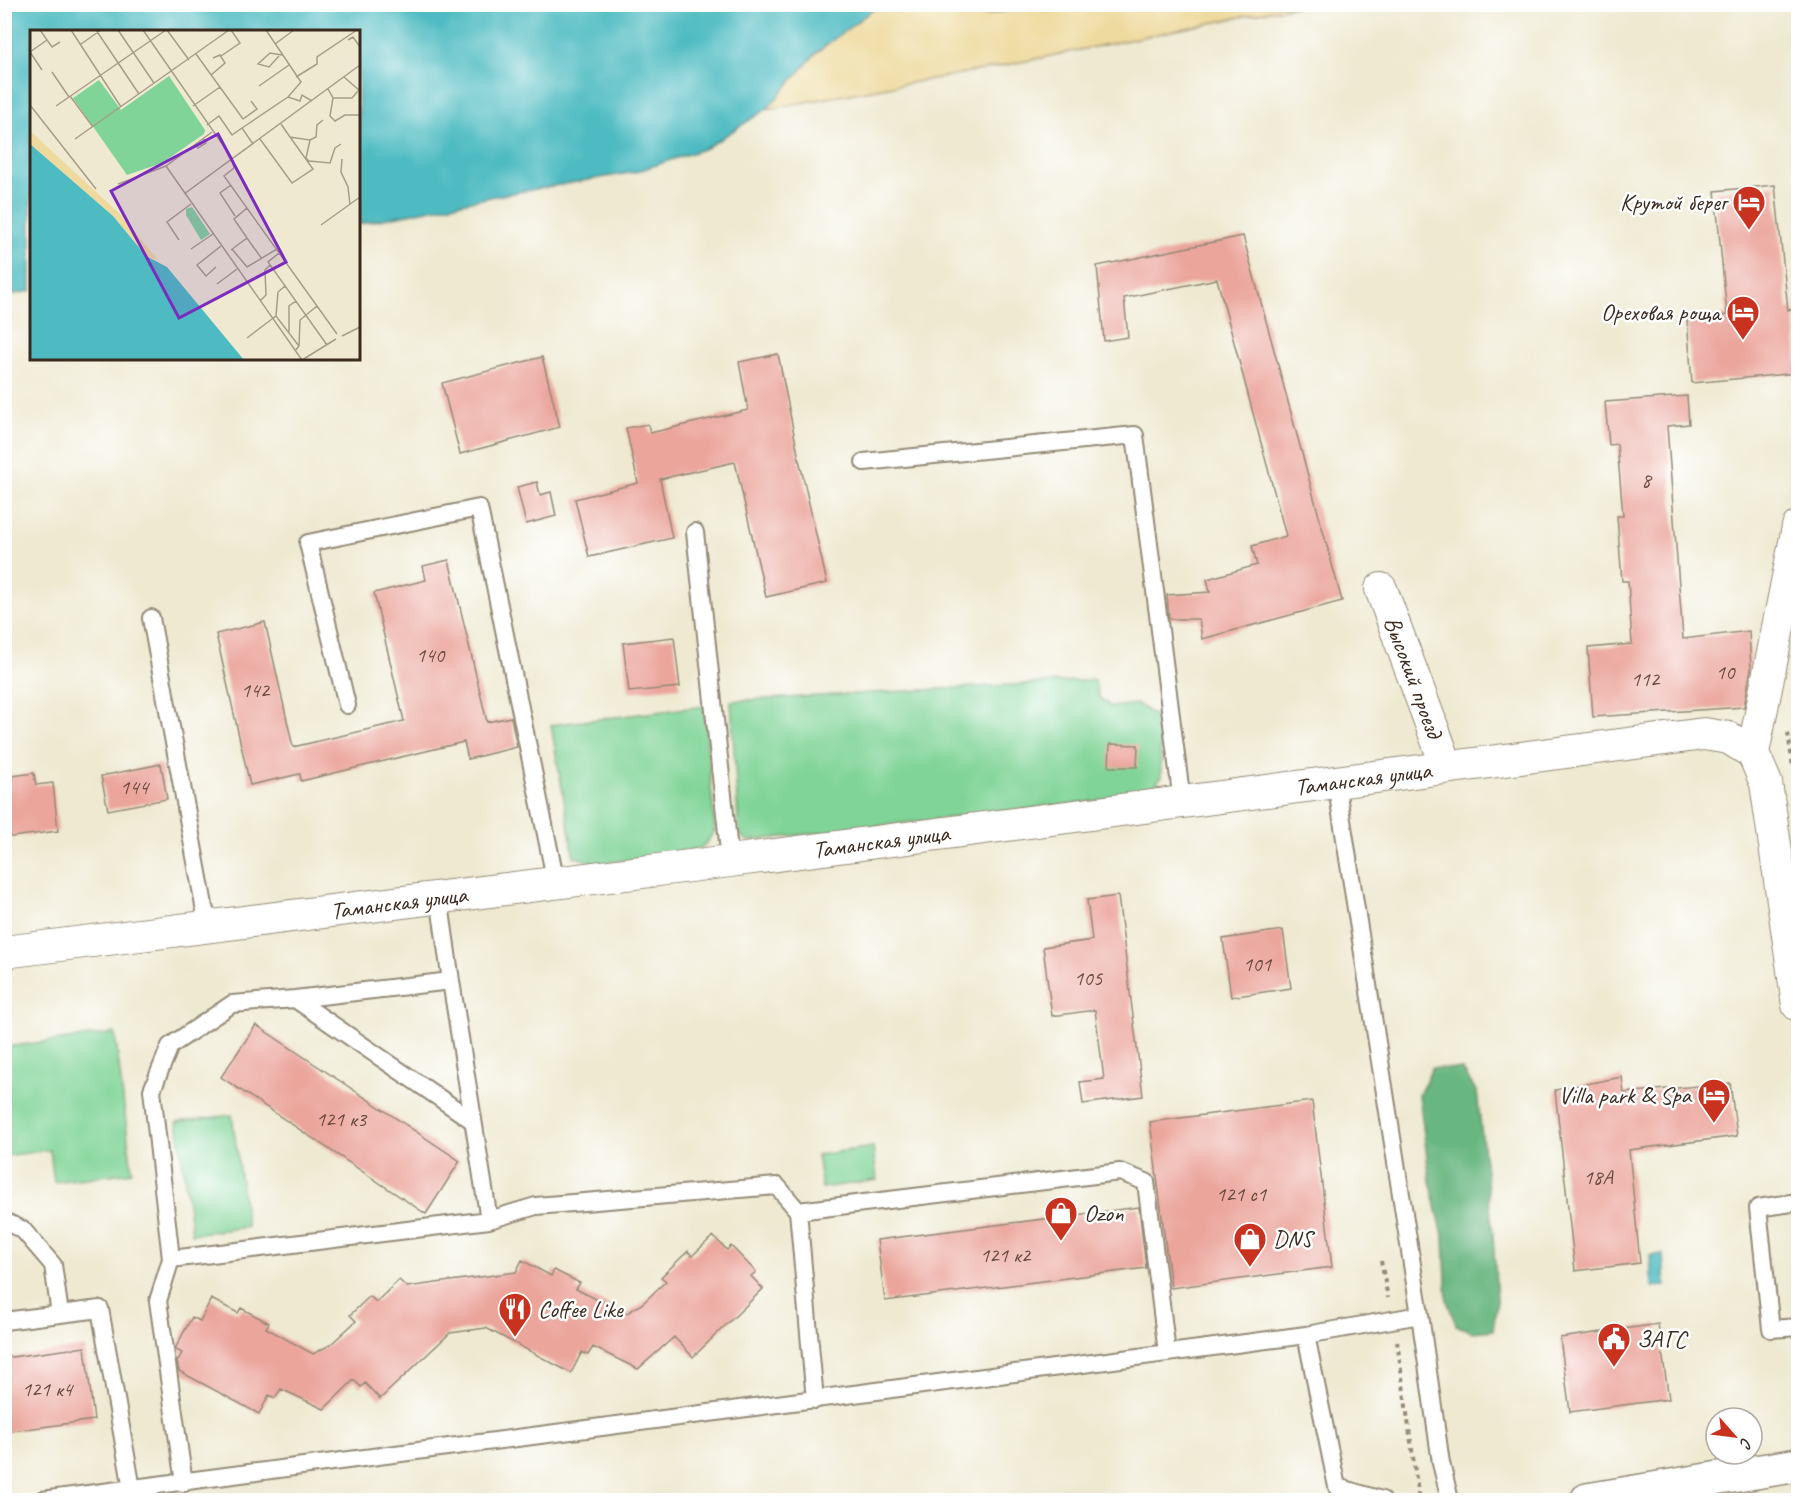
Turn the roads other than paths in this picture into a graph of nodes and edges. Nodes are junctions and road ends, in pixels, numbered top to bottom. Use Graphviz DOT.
graph roads {
  1 [pos="864,462"];
  2 [pos="1798,527"];
  3 [pos="695,532"];
  4 [pos="1381,589"];
  5 [pos="151,618"];
  6 [pos="347,705"];
  7 [pos="1754,753"];
  8 [pos="1447,767"];
  9 [pos="1336,782"];
  10 [pos="1182,802"];
  11 [pos="730,861"];
  12 [pos="556,883"];
  13 [pos="439,897"];
  14 [pos="208,927"];
  15 [pos="4,952"];
  16 [pos="451,981"];
  17 [pos="295,999"];
  18 [pos="1798,1005"];
  19 [pos="473,1121"];
  20 [pos="1798,1202"];
  21 [pos="798,1211"];
  22 [pos="489,1220"];
  23 [pos="4,1221"];
  24 [pos="171,1259"];
  25 [pos="60,1314"];
  26 [pos="1420,1315"];
  27 [pos="4,1321"];
  28 [pos="1798,1327"];
  29 [pos="1306,1335"];
  30 [pos="1167,1353"];
  31 [pos="815,1400"];
  32 [pos="1798,1465"];
  33 [pos="184,1483"];
  34 [pos="132,1489"];
  35 [pos="42,1500"];
  36 [pos="1382,1500"];
  37 [pos="1450,1500"];
  38 [pos="1587,1500"];
  1 -- 10 [label="lane"];
  2 -- 7 [label="street"];
  3 -- 11 [label="lane"];
  4 -- 8 [label="street, Высокий проезд"];
  5 -- 14 [label="lane"];
  6 -- 12 [label="lane"];
  7 -- 8 [label="street, Таманская улица"];
  7 -- 18 [label="street"];
  8 -- 9 [label="street, Таманская улица"];
  9 -- 10 [label="street, Таманская улица"];
  9 -- 26 [label="lane"];
  10 -- 11 [label="street, Таманская улица"];
  11 -- 12 [label="street, Таманская улица"];
  12 -- 13 [label="street, Таманская улица"];
  13 -- 14 [label="street, Таманская улица"];
  13 -- 16 [label="lane"];
  14 -- 15 [label="street, Таманская улица"];
  16 -- 17 [label="lane"];
  16 -- 19 [label="lane"];
  17 -- 19 [label="lane"];
  17 -- 24 [label="lane"];
  19 -- 22 [label="lane"];
  20 -- 28 [label="lane"];
  21 -- 22 [label="lane"];
  21 -- 30 [label="lane"];
  21 -- 31 [label="lane"];
  22 -- 24 [label="lane"];
  23 -- 25 [label="lane"];
  24 -- 33 [label="lane"];
  25 -- 27 [label="lane"];
  25 -- 34 [label="lane"];
  26 -- 29 [label="lane"];
  26 -- 37 [label="lane"];
  29 -- 30 [label="lane"];
  29 -- 36 [label="lane"];
  30 -- 31 [label="lane"];
  31 -- 33 [label="lane"];
  32 -- 38 [label="street"];
  33 -- 34 [label="lane"];
  34 -- 35 [label="lane"];
}
